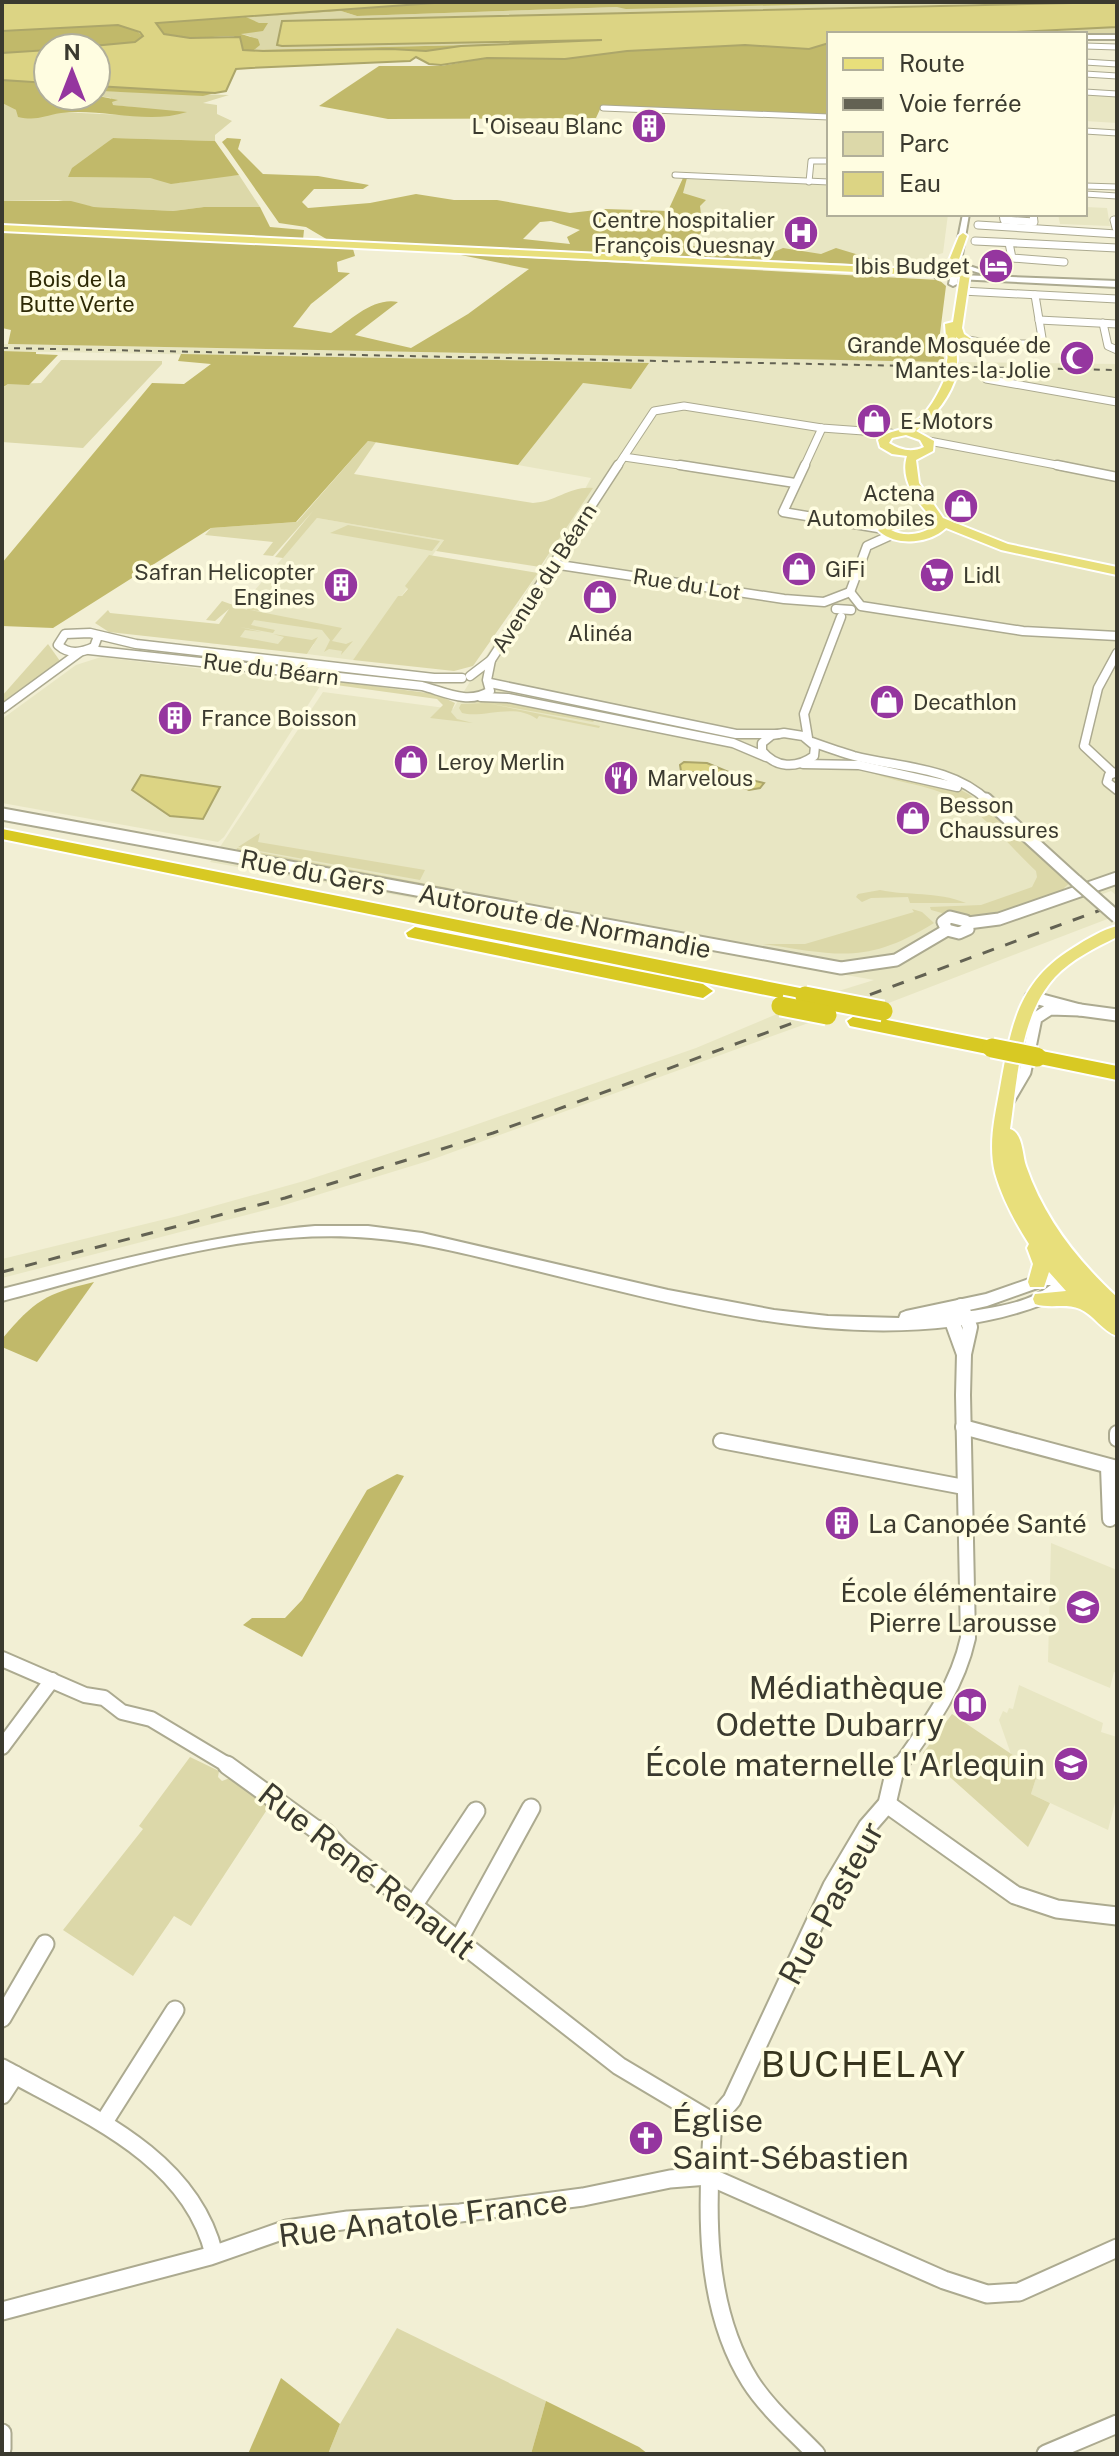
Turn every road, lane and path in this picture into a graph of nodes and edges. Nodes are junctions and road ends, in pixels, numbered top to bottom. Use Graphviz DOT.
graph roads {
  1 [pos="1087,37"];
  2 [pos="1117,37"];
  3 [pos="1087,46"];
  4 [pos="1117,47"];
  5 [pos="1087,62"];
  6 [pos="1117,64"];
  7 [pos="1087,74"];
  8 [pos="1117,76"];
  9 [pos="1087,92"];
  10 [pos="1117,94"];
  11 [pos="603,108"];
  12 [pos="827,117"];
  13 [pos="1087,130"];
  14 [pos="1117,131"];
  15 [pos="827,161"];
  16 [pos="675,175"];
  17 [pos="809,182"];
  18 [pos="827,182"];
  19 [pos="1087,186"];
  20 [pos="1117,187"];
  21 [pos="1087,194"];
  22 [pos="1117,196"];
  23 [pos="966,216"];
  24 [pos="972,216"];
  25 [pos="1004,216"];
  26 [pos="1033,216"];
  27 [pos="1117,220"];
  28 [pos="978,225"];
  29 [pos="2,228"];
  30 [pos="1057,228"];
  31 [pos="1117,230"];
  32 [pos="963,236"];
  33 [pos="975,241"];
  34 [pos="1009,243"];
  35 [pos="1060,246"];
  36 [pos="1116,248"];
  37 [pos="1117,257"];
  38 [pos="936,274"];
  39 [pos="988,277"];
  40 [pos="961,278"];
  41 [pos="1117,283"];
  42 [pos="1035,295"];
  43 [pos="1050,296"];
  44 [pos="1117,299"];
  45 [pos="1039,320"];
  46 [pos="1055,321"];
  47 [pos="1103,323"];
  48 [pos="1117,324"];
  49 [pos="950,342"];
  50 [pos="966,342"];
  51 [pos="1117,350"];
  52 [pos="954,367"];
  53 [pos="986,379"];
  54 [pos="1117,402"];
  55 [pos="822,428"];
  56 [pos="906,432"];
  57 [pos="891,433"];
  58 [pos="927,442"];
  59 [pos="883,444"];
  60 [pos="894,452"];
  61 [pos="916,454"];
  62 [pos="624,457"];
  63 [pos="1117,477"];
  64 [pos="795,483"];
  65 [pos="918,518"];
  66 [pos="939,524"];
  67 [pos="886,532"];
  68 [pos="553,564"];
  69 [pos="1117,574"];
  70 [pos="853,603"];
  71 [pos="837,606"];
  72 [pos="98,636"];
  73 [pos="1114,644"];
  74 [pos="64,651"];
  75 [pos="83,651"];
  76 [pos="491,660"];
  77 [pos="58,669"];
  78 [pos="466,677"];
  79 [pos="489,682"];
  80 [pos="456,694"];
  81 [pos="481,697"];
  82 [pos="2,709"];
  83 [pos="804,714"];
  84 [pos="779,733"];
  85 [pos="810,740"];
  86 [pos="766,757"];
  87 [pos="803,764"];
  88 [pos="1115,773"];
  89 [pos="1117,790"];
  90 [pos="997,811"];
  91 [pos="2,814"];
  92 [pos="2,834"];
  93 [pos="2,849"];
  94 [pos="1117,878"];
  95 [pos="1117,917"];
  96 [pos="1117,924"];
  97 [pos="1117,931"];
  98 [pos="1081,948"];
  99 [pos="1031,997"];
  100 [pos="1080,1010"];
  101 [pos="1117,1015"];
  102 [pos="993,1041"];
  103 [pos="1038,1050"];
  104 [pos="1117,1058"];
  105 [pos="1117,1073"];
  106 [pos="1006,1107"];
  107 [pos="1037,1241"];
  108 [pos="1074,1277"];
  109 [pos="1039,1290"];
  110 [pos="2,1295"];
  111 [pos="1090,1305"];
  112 [pos="1117,1309"];
  113 [pos="959,1313"];
  114 [pos="1117,1328"];
  115 [pos="963,1427"];
  116 [pos="721,1441"];
  117 [pos="1112,1467"];
  118 [pos="964,1487"];
  119 [pos="1110,1519"];
  120 [pos="2,1659"];
  121 [pos="52,1680"];
  122 [pos="2,1747"];
  123 [pos="887,1804"];
  124 [pos="531,1808"];
  125 [pos="476,1811"];
  126 [pos="413,1906"];
  127 [pos="1117,1916"];
  128 [pos="458,1941"];
  129 [pos="45,1944"];
  130 [pos="175,2010"];
  131 [pos="2,2018"];
  132 [pos="8,2072"];
  133 [pos="2,2095"];
  134 [pos="104,2122"];
  135 [pos="713,2122"];
  136 [pos="708,2176"];
  137 [pos="1117,2248"];
  138 [pos="214,2254"];
  139 [pos="2,2311"];
  140 [pos="1117,2424"];
  141 [pos="2,2433"];
  142 [pos="2,2449"];
  143 [pos="816,2454"];
  144 [pos="1046,2454"];
  1 -- 2 [label="street"];
  3 -- 4 [label="street"];
  5 -- 6 [label="street"];
  7 -- 8 [label="street"];
  9 -- 10 [label="street"];
  11 -- 12 [label="street"];
  13 -- 14 [label="street"];
  15 -- 17 [label="street"];
  16 -- 17 [label="street"];
  17 -- 18 [label="street"];
  19 -- 20 [label="street"];
  21 -- 22 [label="street"];
  23 -- 32 [label="street"];
  24 -- 40 [label="street"];
  25 -- 26 [label="street"];
  27 -- 31 [label="street"];
  28 -- 30 [label="street"];
  29 -- 38 [label="main road"];
  30 -- 31 [label="street"];
  30 -- 35 [label="street"];
  32 -- 38 [label="main road"];
  32 -- 40 [label="street"];
  33 -- 34 [label="street"];
  34 -- 35 [label="street"];
  34 -- 35 [label="street"];
  35 -- 36 [label="street"];
  36 -- 37 [label="street"];
  38 -- 40 [label="main road"];
  39 -- 40 [label="main road"];
  39 -- 40 [label="street"];
  39 -- 41 [label="main road"];
  40 -- 42 [label="street"];
  40 -- 49 [label="main road"];
  40 -- 50 [label="main road"];
  42 -- 43 [label="street"];
  42 -- 45 [label="street"];
  43 -- 44 [label="street"];
  43 -- 46 [label="street"];
  45 -- 46 [label="street"];
  45 -- 50 [label="street"];
  46 -- 47 [label="street"];
  47 -- 48 [label="street"];
  47 -- 51 [label="street"];
  49 -- 50 [label="main road"];
  49 -- 52 [label="main road"];
  50 -- 52 [label="main road"];
  52 -- 56 [label="main road"];
  52 -- 58 [label="main road"];
  53 -- 54 [label="street"];
  55 -- 57 [label="street"];
  55 -- 59 [label="street"];
  55 -- 62 [label="street, Avenue du Béarn"];
  55 -- 64 [label="street"];
  56 -- 57 [label="main road"];
  56 -- 58 [label="main road"];
  57 -- 59 [label="main road"];
  58 -- 61 [label="main road"];
  58 -- 63 [label="street"];
  59 -- 60 [label="main road"];
  60 -- 61 [label="main road"];
  60 -- 65 [label="main road"];
  61 -- 66 [label="main road"];
  62 -- 64 [label="street"];
  62 -- 68 [label="street, Avenue du Béarn"];
  64 -- 67 [label="street"];
  65 -- 66 [label="main road"];
  65 -- 67 [label="main road"];
  66 -- 67 [label="main road"];
  66 -- 69 [label="main road"];
  67 -- 70 [label="street"];
  68 -- 71 [label="street, Rue du Lot"];
  68 -- 76 [label="street, Avenue du Béarn"];
  70 -- 71 [label="street"];
  70 -- 71 [label="street, Rue du Lot"];
  70 -- 73 [label="street"];
  71 -- 83 [label="street"];
  72 -- 74 [label="street, Rue du Béarn"];
  72 -- 75 [label="street"];
  72 -- 78 [label="street, Rue du Béarn"];
  73 -- 88 [label="street"];
  74 -- 75 [label="street, Rue du Béarn"];
  74 -- 77 [label="street"];
  75 -- 77 [label="street"];
  75 -- 80 [label="street, Rue du Béarn"];
  76 -- 78 [label="street, Avenue du Béarn"];
  76 -- 79 [label="street, Avenue du Béarn"];
  77 -- 82 [label="street"];
  78 -- 79 [label="street, Rue du Béarn"];
  78 -- 80 [label="street"];
  79 -- 81 [label="street"];
  79 -- 84 [label="street"];
  80 -- 81 [label="street, Rue du Béarn"];
  81 -- 86 [label="street"];
  83 -- 84 [label="street"];
  83 -- 85 [label="street"];
  84 -- 85 [label="street"];
  84 -- 86 [label="street"];
  85 -- 87 [label="street"];
  85 -- 90 [label="street"];
  86 -- 87 [label="street"];
  87 -- 90 [label="street"];
  88 -- 89 [label="street"];
  90 -- 95 [label="street, bridge"];
  91 -- 94 [label="street, Rue du Gers"];
  92 -- 102 [label="highway, Autoroute de Normandie, bridge"];
  93 -- 102 [label="highway, Autoroute de Normandie, bridge"];
  96 -- 98 [label="main road"];
  97 -- 98 [label="main road"];
  98 -- 99 [label="main road"];
  99 -- 100 [label="street"];
  99 -- 106 [label="main road"];
  100 -- 101 [label="street"];
  100 -- 106 [label="street"];
  102 -- 103 [label="highway, Autoroute de Normandie, bridge"];
  103 -- 104 [label="highway, Autoroute de Normandie"];
  103 -- 105 [label="highway, Autoroute de Normandie"];
  106 -- 107 [label="main road"];
  106 -- 108 [label="main road"];
  107 -- 108 [label="main road"];
  107 -- 109 [label="main road"];
  108 -- 109 [label="street"];
  108 -- 111 [label="main road"];
  108 -- 112 [label="main road"];
  109 -- 111 [label="main road"];
  109 -- 113 [label="street"];
  110 -- 113 [label="street"];
  111 -- 114 [label="main road"];
  113 -- 115 [label="street, Rue Pasteur"];
  115 -- 117 [label="street"];
  115 -- 118 [label="street, Rue Pasteur"];
  116 -- 118 [label="street"];
  117 -- 119 [label="street"];
  118 -- 123 [label="street, Rue Pasteur"];
  120 -- 121 [label="street, Rue René Renault"];
  121 -- 122 [label="street"];
  121 -- 126 [label="street, Rue René Renault"];
  123 -- 127 [label="street"];
  123 -- 135 [label="street, Rue Pasteur"];
  124 -- 128 [label="street"];
  125 -- 126 [label="street"];
  126 -- 128 [label="street, Rue René Renault"];
  128 -- 135 [label="street, Rue René Renault"];
  129 -- 131 [label="street"];
  130 -- 134 [label="street"];
  132 -- 133 [label="street"];
  132 -- 134 [label="street"];
  134 -- 138 [label="street"];
  135 -- 136 [label="street"];
  136 -- 137 [label="street"];
  136 -- 138 [label="street, Rue Anatole France"];
  136 -- 143 [label="street"];
  138 -- 139 [label="street, Rue Anatole France"];
  140 -- 144 [label="street"];
  141 -- 142 [label="street"];
}
